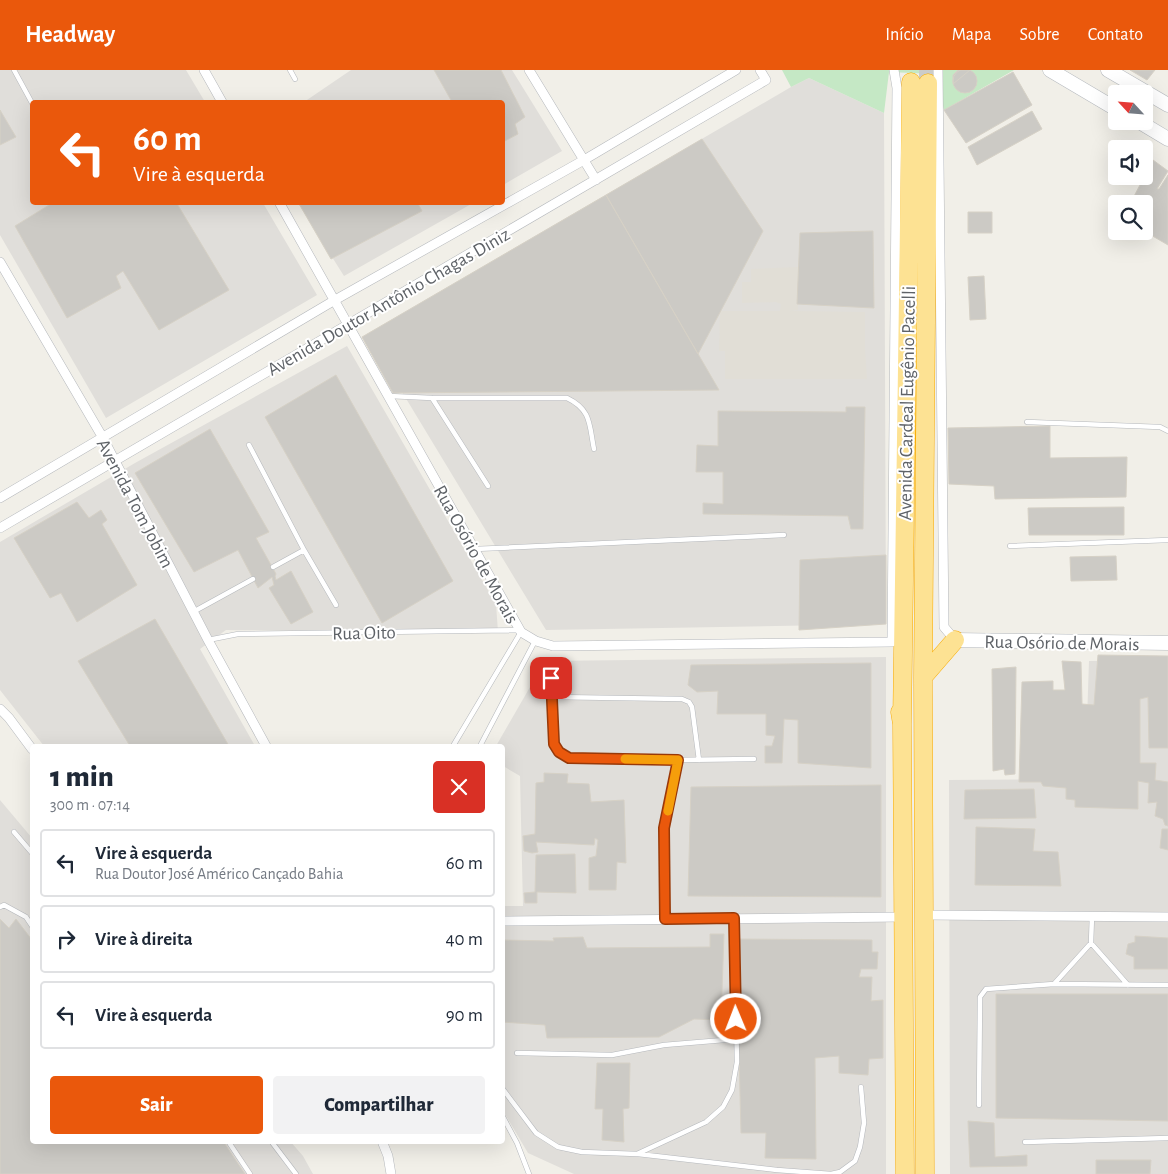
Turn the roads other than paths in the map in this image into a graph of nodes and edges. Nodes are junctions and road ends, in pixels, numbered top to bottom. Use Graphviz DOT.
graph roads {
  1 [pos="14,70"];
  2 [pos="204,70"];
  3 [pos="290,70"];
  4 [pos="529,70"];
  5 [pos="736,70"];
  6 [pos="760,70"];
  7 [pos="894,70"];
  8 [pos="1050,70"];
  9 [pos="1108,70"];
  10 [pos="295,79"];
  11 [pos="926,79"];
  12 [pos="30,100"];
  13 [pos="221,100"];
  14 [pos="1108,104"];
  15 [pos="1168,105"];
  16 [pos="1153,130"];
  17 [pos="1168,139"];
  18 [pos="584,160"];
  19 [pos="596,180"];
  20 [pos="505,204"];
  21 [pos="281,205"];
  22 [pos="504,205"];
  23 [pos="0,262"];
  24 [pos="335,300"];
  25 [pos="347,324"];
  26 [pos="388,396"];
  27 [pos="432,398"];
  28 [pos="1027,422"];
  29 [pos="1168,431"];
  30 [pos="103,438"];
  31 [pos="249,445"];
  32 [pos="594,449"];
  33 [pos="114,461"];
  34 [pos="488,486"];
  35 [pos="0,498"];
  36 [pos="0,528"];
  37 [pos="784,535"];
  38 [pos="1168,540"];
  39 [pos="1010,546"];
  40 [pos="474,549"];
  41 [pos="304,550"];
  42 [pos="272,567"];
  43 [pos="253,579"];
  44 [pos="336,605"];
  45 [pos="193,612"];
  46 [pos="521,631"];
  47 [pos="208,640"];
  48 [pos="955,640"];
  49 [pos="536,641"];
  50 [pos="892,642"];
  51 [pos="1168,643"];
  52 [pos="923,677"];
  53 [pos="551,678"];
  54 [pos="552,698"];
  55 [pos="0,709"];
  56 [pos="902,724"];
  57 [pos="265,744"];
  58 [pos="454,744"];
  59 [pos="481,744"];
  60 [pos="30,746"];
  61 [pos="754,759"];
  62 [pos="678,760"];
  63 [pos="699,760"];
  64 [pos="14,832"];
  65 [pos="30,851"];
  66 [pos="0,907"];
  67 [pos="925,915"];
  68 [pos="1092,916"];
  69 [pos="902,917"];
  70 [pos="1168,917"];
  71 [pos="734,918"];
  72 [pos="665,919"];
  73 [pos="505,921"];
  74 [pos="30,923"];
  75 [pos="1091,943"];
  76 [pos="1054,984"];
  77 [pos="1128,985"];
  78 [pos="1168,985"];
  79 [pos="736,1039"];
  80 [pos="516,1053"];
  81 [pos="861,1087"];
  82 [pos="505,1092"];
  83 [pos="979,1105"];
  84 [pos="505,1121"];
  85 [pos="1168,1138"];
  86 [pos="1025,1142"];
  87 [pos="230,1144"];
  88 [pos="273,1144"];
  89 [pos="383,1144"];
  90 [pos="636,1154"];
  91 [pos="250,1174"];
  92 [pos="296,1174"];
  93 [pos="391,1174"];
  94 [pos="529,1174"];
  95 [pos="905,1174"];
  96 [pos="925,1174"];
  1 -- 12 [label="lane"];
  2 -- 13 [label="street"];
  3 -- 10 [label="lane"];
  4 -- 18 [label="street"];
  5 -- 18 [label="street, Avenida Doutor Antônio Chagas Diniz"];
  6 -- 19 [label="street, Avenida Doutor Antônio Chagas Diniz"];
  7 -- 50 [label="street, Avenida Cardeal Eugênio Pacelli"];
  8 -- 14 [label="street"];
  9 -- 15 [label="street"];
  11 -- 48 [label="street, Avenida Cardeal Eugênio Pacelli"];
  11 -- 52 [label="highway, Avenida Cardeal Eugênio Pacelli"];
  11 -- 56 [label="highway, Avenida Cardeal Eugênio Pacelli"];
  16 -- 17 [label="street"];
  18 -- 19 [label="street"];
  18 -- 20 [label="street, Avenida Doutor Antônio Chagas Diniz"];
  19 -- 25 [label="street, Avenida Doutor Antônio Chagas Diniz"];
  21 -- 24 [label="street, Rua Osório de Morais"];
  22 -- 24 [label="street, Avenida Doutor Antônio Chagas Diniz"];
  23 -- 30 [label="street, Avenida Tom Jobim"];
  24 -- 25 [label="street, Rua Osório de Morais"];
  24 -- 30 [label="street, Avenida Doutor Antônio Chagas Diniz"];
  25 -- 26 [label="street, Rua Osório de Morais"];
  25 -- 33 [label="street, Avenida Doutor Antônio Chagas Diniz"];
  26 -- 27 [label="lane"];
  26 -- 40 [label="street, Rua Osório de Morais"];
  27 -- 32 [label="lane"];
  27 -- 34 [label="lane"];
  28 -- 29 [label="lane"];
  30 -- 33 [label="street, Avenida Tom Jobim"];
  30 -- 35 [label="street, Avenida Doutor Antônio Chagas Diniz"];
  31 -- 41 [label="lane"];
  33 -- 36 [label="street, Avenida Doutor Antônio Chagas Diniz"];
  33 -- 45 [label="street, Avenida Tom Jobim"];
  37 -- 40 [label="lane"];
  38 -- 39 [label="lane"];
  40 -- 46 [label="street, Rua Osório de Morais"];
  41 -- 42 [label="lane"];
  41 -- 44 [label="lane"];
  43 -- 45 [label="lane"];
  45 -- 47 [label="street, Avenida Tom Jobim"];
  46 -- 47 [label="lane, Rua Oito"];
  46 -- 49 [label="street, Rua Osório de Morais"];
  46 -- 58 [label="lane"];
  47 -- 57 [label="street, Avenida Tom Jobim"];
  48 -- 51 [label="street, Rua Osório de Morais"];
  48 -- 52 [label="highway"];
  49 -- 50 [label="street, Rua Osório de Morais"];
  49 -- 59 [label="lane"];
  50 -- 56 [label="highway"];
  52 -- 67 [label="highway, Avenida Cardeal Eugênio Pacelli"];
  53 -- 54 [label="lane"];
  54 -- 62 [label="lane"];
  54 -- 63 [label="lane"];
  55 -- 60 [label="street"];
  56 -- 69 [label="highway"];
  61 -- 63 [label="lane"];
  62 -- 63 [label="lane"];
  62 -- 72 [label="lane"];
  64 -- 65 [label="lane"];
  66 -- 74 [label="lane"];
  67 -- 68 [label="street"];
  67 -- 96 [label="highway"];
  68 -- 70 [label="street"];
  68 -- 75 [label="lane"];
  69 -- 71 [label="street"];
  69 -- 95 [label="highway"];
  71 -- 72 [label="street"];
  71 -- 79 [label="lane"];
  72 -- 73 [label="street"];
  75 -- 76 [label="lane"];
  75 -- 77 [label="lane"];
  76 -- 77 [label="lane"];
  76 -- 83 [label="lane"];
  77 -- 78 [label="lane"];
  79 -- 80 [label="lane"];
  79 -- 90 [label="lane"];
  81 -- 90 [label="lane"];
  82 -- 90 [label="lane"];
  84 -- 94 [label="lane"];
  85 -- 86 [label="lane"];
  87 -- 91 [label="lane"];
  88 -- 92 [label="lane"];
  89 -- 93 [label="street"];
}
